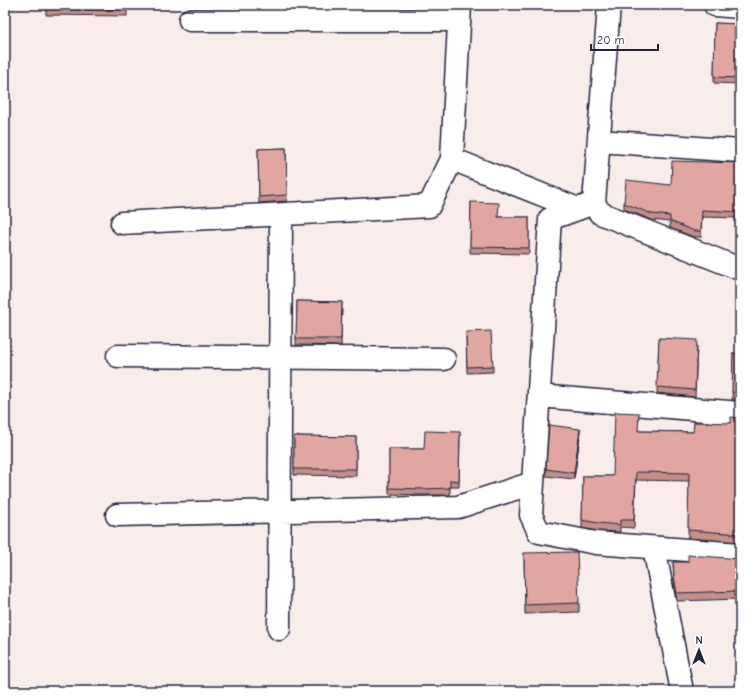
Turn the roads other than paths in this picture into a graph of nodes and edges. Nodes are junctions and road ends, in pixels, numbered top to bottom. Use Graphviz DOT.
graph roads {
  1 [pos="609,5"];
  2 [pos="716,5"];
  3 [pos="740,7"];
  4 [pos="460,12"];
  5 [pos="190,20"];
  6 [pos="599,141"];
  7 [pos="740,151"];
  8 [pos="452,159"];
  9 [pos="586,206"];
  10 [pos="281,215"];
  11 [pos="122,223"];
  12 [pos="740,269"];
  13 [pos="118,356"];
  14 [pos="280,357"];
  15 [pos="444,358"];
  16 [pos="539,396"];
  17 [pos="740,413"];
  18 [pos="533,483"];
  19 [pos="279,511"];
  20 [pos="117,515"];
  21 [pos="654,548"];
  22 [pos="740,554"];
  23 [pos="279,629"];
  24 [pos="682,691"];
  1 -- 6 [label="street"];
  2 -- 3 [label="street"];
  4 -- 5 [label="street"];
  4 -- 8 [label="street"];
  6 -- 7 [label="street"];
  6 -- 9 [label="street"];
  8 -- 9 [label="street"];
  8 -- 10 [label="street"];
  9 -- 12 [label="street"];
  9 -- 16 [label="street"];
  10 -- 11 [label="street"];
  10 -- 14 [label="street"];
  13 -- 14 [label="street"];
  14 -- 15 [label="street"];
  14 -- 19 [label="street"];
  16 -- 17 [label="street"];
  16 -- 18 [label="street"];
  18 -- 19 [label="street"];
  18 -- 21 [label="street"];
  19 -- 20 [label="street"];
  19 -- 23 [label="street"];
  21 -- 22 [label="street"];
  21 -- 24 [label="street"];
}
